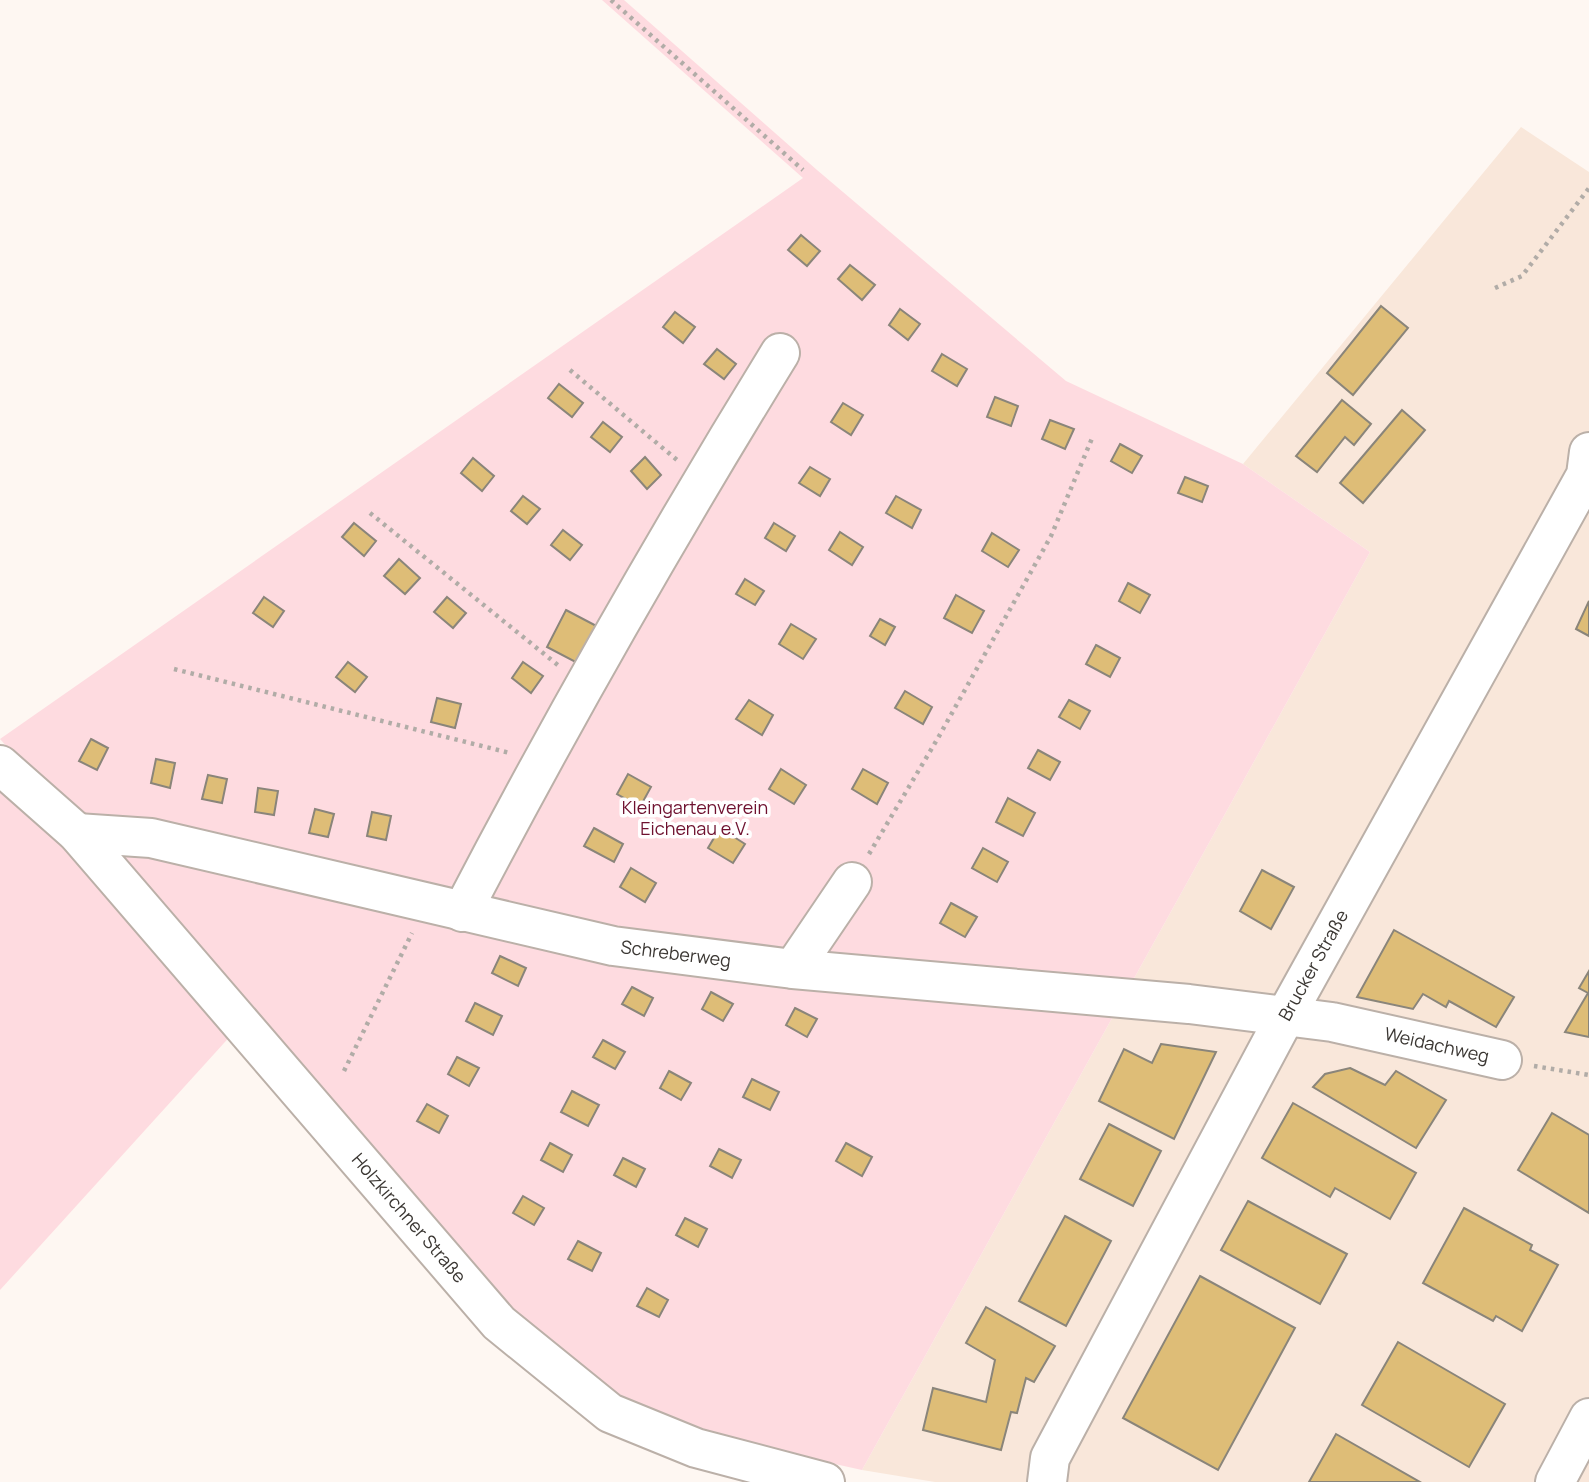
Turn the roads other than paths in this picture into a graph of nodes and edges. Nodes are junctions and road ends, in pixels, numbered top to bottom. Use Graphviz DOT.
graph roads {
  1 [pos="780,353"];
  2 [pos="1588,468"];
  3 [pos="0,765"];
  4 [pos="77,833"];
  5 [pos="852,882"];
  6 [pos="444,908"];
  7 [pos="793,969"];
  8 [pos="1286,1017"];
  9 [pos="1502,1060"];
  10 [pos="1589,1418"];
  11 [pos="825,1482"];
  12 [pos="1047,1482"];
  13 [pos="1555,1482"];
  1 -- 6 [label="street"];
  2 -- 8 [label="street, Brucker Straße"];
  3 -- 4 [label="street, Holzkirchner Straße"];
  4 -- 6 [label="street, Schreberweg"];
  4 -- 11 [label="street, Holzkirchner Straße"];
  5 -- 7 [label="street"];
  6 -- 7 [label="street, Schreberweg"];
  7 -- 8 [label="street, Schreberweg"];
  8 -- 9 [label="street, Weidachweg"];
  8 -- 12 [label="street, Brucker Straße"];
  10 -- 13 [label="street"];
}
